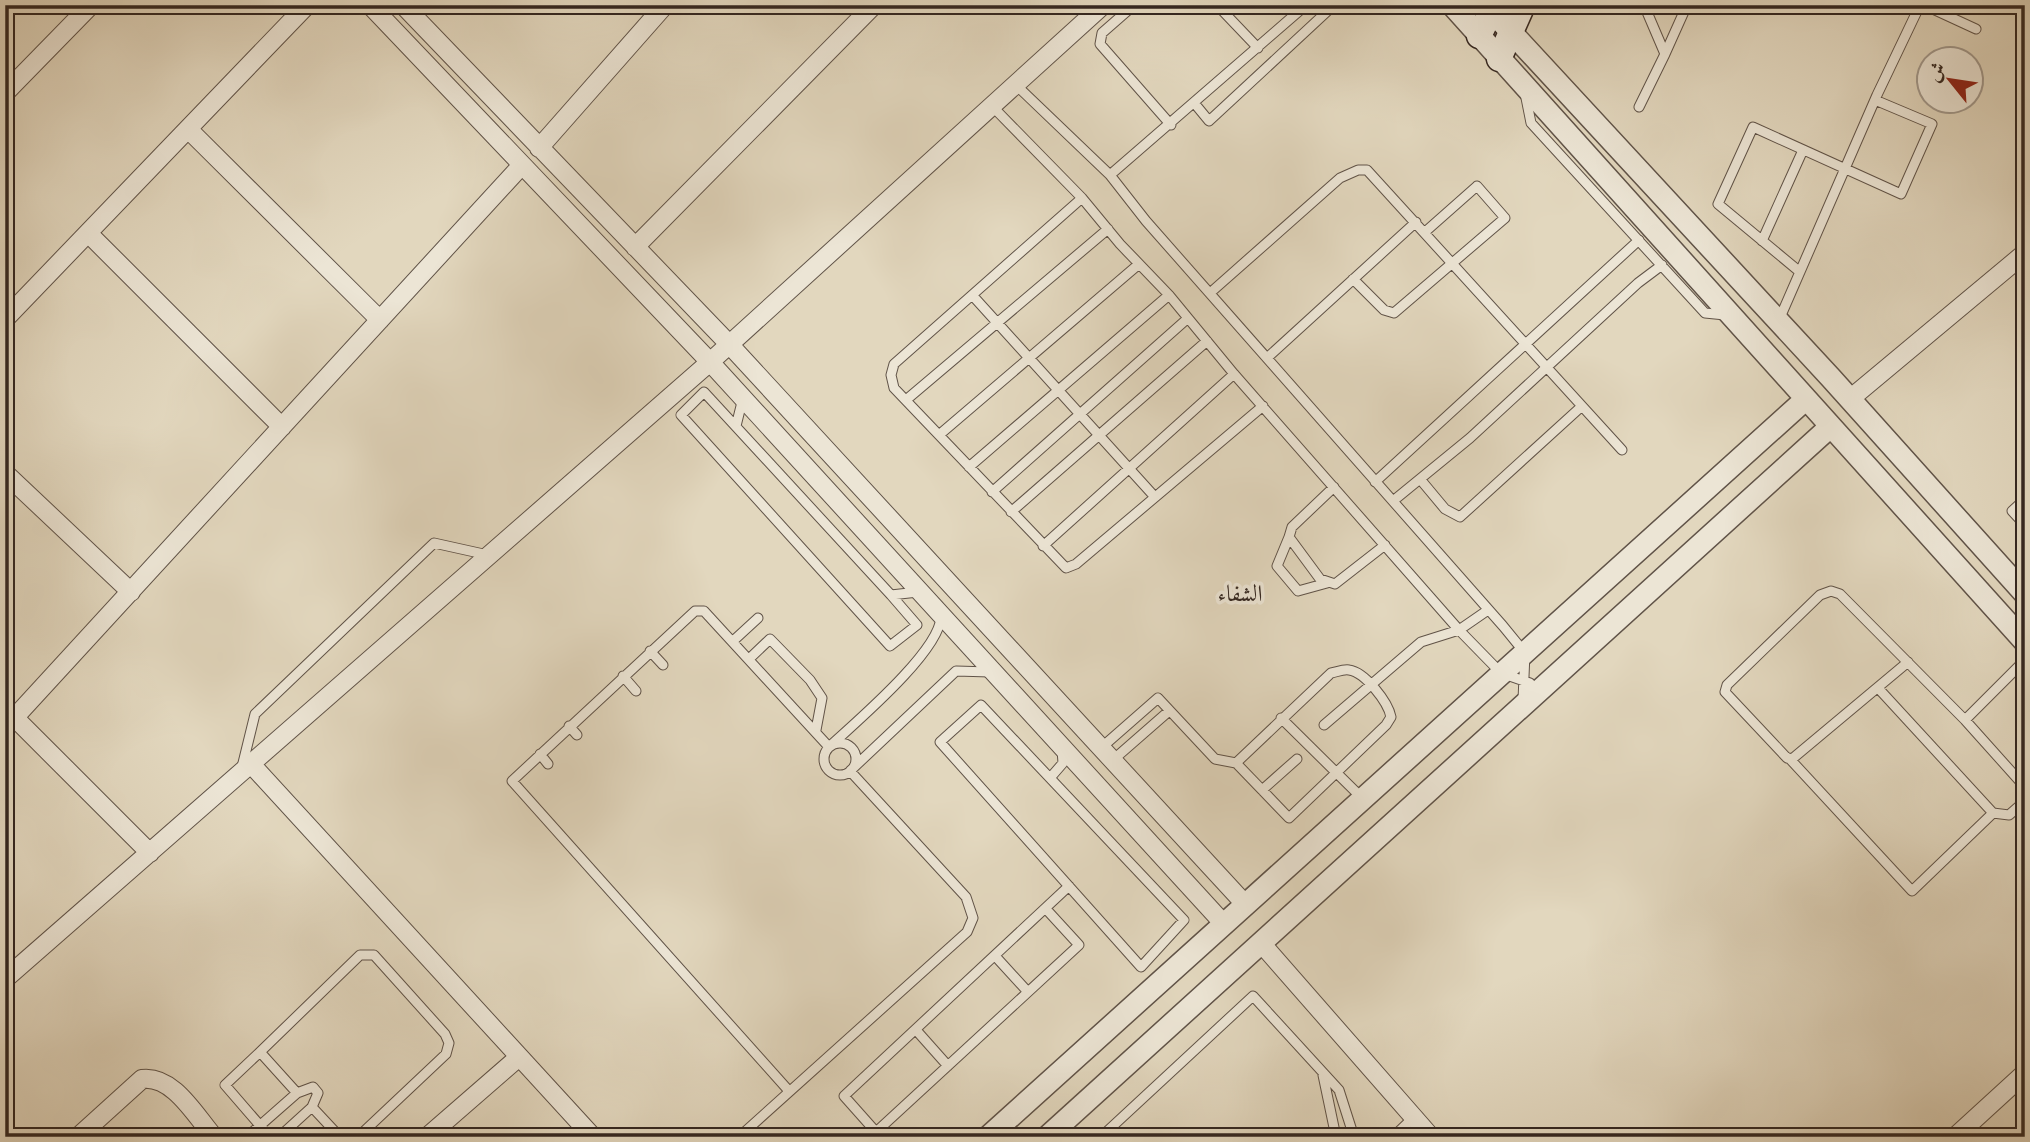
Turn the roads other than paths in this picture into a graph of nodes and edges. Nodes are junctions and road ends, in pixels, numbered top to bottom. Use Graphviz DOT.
graph roads {
  1 [pos="91,5"];
  2 [pos="307,5"];
  3 [pos="370,5"];
  4 [pos="402,5"];
  5 [pos="664,5"];
  6 [pos="874,5"];
  7 [pos="1074,5"];
  8 [pos="1103,5"];
  9 [pos="1134,5"];
  10 [pos="1217,5"];
  11 [pos="1306,5"];
  12 [pos="1334,5"];
  13 [pos="1452,5"];
  14 [pos="1523,5"];
  15 [pos="1644,5"];
  16 [pos="1687,5"];
  17 [pos="1922,5"];
  18 [pos="1490,7"];
  19 [pos="1087,19"];
  20 [pos="1976,29"];
  21 [pos="1511,33"];
  22 [pos="1479,36"];
  23 [pos="1258,48"];
  24 [pos="1665,54"];
  25 [pos="1499,60"];
  26 [pos="1016,85"];
  27 [pos="1524,88"];
  28 [pos="5,93"];
  29 [pos="1875,100"];
  30 [pos="1195,104"];
  31 [pos="992,106"];
  32 [pos="1639,107"];
  33 [pos="1171,125"];
  34 [pos="188,129"];
  35 [pos="539,148"];
  36 [pos="1803,150"];
  37 [pos="522,165"];
  38 [pos="1844,170"];
  39 [pos="1110,176"];
  40 [pos="1082,198"];
  41 [pos="1416,222"];
  42 [pos="1108,229"];
  43 [pos="1425,232"];
  44 [pos="88,233"];
  45 [pos="1639,240"];
  46 [pos="1762,241"];
  47 [pos="635,247"];
  48 [pos="2025,253"];
  49 [pos="1453,263"];
  50 [pos="1139,264"];
  51 [pos="1662,265"];
  52 [pos="1800,272"];
  53 [pos="1353,279"];
  54 [pos="1210,293"];
  55 [pos="1169,295"];
  56 [pos="973,296"];
  57 [pos="1732,316"];
  58 [pos="5,319"];
  59 [pos="1188,319"];
  60 [pos="380,320"];
  61 [pos="1778,321"];
  62 [pos="997,323"];
  63 [pos="1207,341"];
  64 [pos="728,343"];
  65 [pos="1525,344"];
  66 [pos="1029,358"];
  67 [pos="1267,358"];
  68 [pos="710,362"];
  69 [pos="1546,368"];
  70 [pos="1234,374"];
  71 [pos="1058,390"];
  72 [pos="743,398"];
  73 [pos="1850,399"];
  74 [pos="906,400"];
  75 [pos="1806,400"];
  76 [pos="1263,406"];
  77 [pos="1582,407"];
  78 [pos="1079,414"];
  79 [pos="736,426"];
  80 [pos="1830,426"];
  81 [pos="282,427"];
  82 [pos="939,435"];
  83 [pos="1099,435"];
  84 [pos="1622,450"];
  85 [pos="969,467"];
  86 [pos="1130,469"];
  87 [pos="5,473"];
  88 [pos="1420,479"];
  89 [pos="1374,481"];
  90 [pos="1334,487"];
  91 [pos="992,492"];
  92 [pos="1154,496"];
  93 [pos="2025,499"];
  94 [pos="1393,501"];
  95 [pos="1011,512"];
  96 [pos="2025,525"];
  97 [pos="1289,537"];
  98 [pos="1385,545"];
  99 [pos="1043,546"];
  100 [pos="489,555"];
  101 [pos="1327,583"];
  102 [pos="131,592"];
  103 [pos="918,593"];
  104 [pos="2025,594"];
  105 [pos="891,595"];
  106 [pos="1488,610"];
  107 [pos="941,614"];
  108 [pos="758,618"];
  109 [pos="1459,630"];
  110 [pos="733,641"];
  111 [pos="2025,642"];
  112 [pos="650,651"];
  113 [pos="1525,653"];
  114 [pos="749,659"];
  115 [pos="2025,660"];
  116 [pos="1908,662"];
  117 [pos="663,665"];
  118 [pos="996,673"];
  119 [pos="1502,673"];
  120 [pos="623,676"];
  121 [pos="1369,685"];
  122 [pos="1878,688"];
  123 [pos="1530,690"];
  124 [pos="636,691"];
  125 [pos="1169,711"];
  126 [pos="1281,718"];
  127 [pos="1965,720"];
  128 [pos="10,723"];
  129 [pos="1324,725"];
  130 [pos="569,726"];
  131 [pos="816,730"];
  132 [pos="577,735"];
  133 [pos="1061,745"];
  134 [pos="829,747"];
  135 [pos="540,754"];
  136 [pos="1106,754"];
  137 [pos="1788,758"];
  138 [pos="1297,759"];
  139 [pos="1236,763"];
  140 [pos="548,764"];
  141 [pos="246,768"];
  142 [pos="850,771"];
  143 [pos="1336,772"];
  144 [pos="1086,773"];
  145 [pos="1050,778"];
  146 [pos="2025,787"];
  147 [pos="1262,790"];
  148 [pos="1362,798"];
  149 [pos="2025,801"];
  150 [pos="1993,813"];
  151 [pos="1387,828"];
  152 [pos="149,853"];
  153 [pos="1069,886"];
  154 [pos="1245,904"];
  155 [pos="1046,909"];
  156 [pos="1223,923"];
  157 [pos="1261,943"];
  158 [pos="996,957"];
  159 [pos="5,979"];
  160 [pos="1028,992"];
  161 [pos="916,1030"];
  162 [pos="260,1052"];
  163 [pos="519,1056"];
  164 [pos="948,1066"];
  165 [pos="1323,1073"];
  166 [pos="2025,1073"];
  167 [pos="789,1091"];
  168 [pos="297,1093"];
  169 [pos="312,1107"];
  170 [pos="260,1125"];
  171 [pos="1422,1130"];
  172 [pos="78,1137"];
  173 [pos="214,1137"];
  174 [pos="247,1137"];
  175 [pos="270,1137"];
  176 [pos="279,1137"];
  177 [pos="340,1137"];
  178 [pos="358,1137"];
  179 [pos="427,1137"];
  180 [pos="593,1137"];
  181 [pos="739,1137"];
  182 [pos="988,1137"];
  183 [pos="1047,1137"];
  184 [pos="1101,1137"];
  185 [pos="1336,1137"];
  186 [pos="1354,1137"];
  187 [pos="1393,1137"];
  188 [pos="1955,1137"];
  1 -- 28 [label="street"];
  2 -- 34 [label="street"];
  3 -- 37 [label="street"];
  4 -- 35 [label="street"];
  5 -- 35 [label="street"];
  6 -- 47 [label="street"];
  7 -- 19 [label="street"];
  8 -- 19 [label="street"];
  9 -- 33 [label="lane"];
  10 -- 23 [label="lane"];
  11 -- 23 [label="lane"];
  12 -- 30 [label="lane"];
  13 -- 22 [label="street"];
  14 -- 21 [label="main road"];
  15 -- 24 [label="lane"];
  16 -- 24 [label="lane"];
  17 -- 20 [label="lane"];
  17 -- 29 [label="lane"];
  18 -- 21 [label="street"];
  18 -- 22 [label="main road"];
  19 -- 26 [label="street"];
  21 -- 25 [label="main road"];
  21 -- 61 [label="street"];
  22 -- 25 [label="street"];
  23 -- 30 [label="lane"];
  24 -- 32 [label="lane"];
  25 -- 27 [label="street"];
  26 -- 31 [label="street"];
  26 -- 39 [label="lane"];
  27 -- 45 [label="lane"];
  27 -- 57 [label="street"];
  29 -- 38 [label="lane"];
  29 -- 38 [label="lane"];
  30 -- 33 [label="lane"];
  31 -- 40 [label="lane"];
  31 -- 64 [label="street"];
  33 -- 39 [label="lane"];
  34 -- 44 [label="street"];
  34 -- 60 [label="street"];
  35 -- 47 [label="street"];
  36 -- 38 [label="lane"];
  36 -- 46 [label="lane"];
  36 -- 46 [label="lane"];
  37 -- 60 [label="street"];
  37 -- 68 [label="street"];
  38 -- 52 [label="lane"];
  39 -- 54 [label="lane"];
  40 -- 42 [label="lane"];
  40 -- 56 [label="lane"];
  41 -- 43 [label="lane"];
  41 -- 53 [label="lane"];
  41 -- 54 [label="lane"];
  42 -- 50 [label="lane"];
  42 -- 62 [label="lane"];
  43 -- 49 [label="lane"];
  43 -- 49 [label="lane"];
  44 -- 58 [label="street"];
  44 -- 81 [label="street"];
  45 -- 51 [label="lane"];
  45 -- 65 [label="lane"];
  46 -- 52 [label="lane"];
  47 -- 64 [label="street"];
  48 -- 73 [label="street"];
  49 -- 53 [label="lane"];
  49 -- 65 [label="lane"];
  50 -- 55 [label="lane"];
  50 -- 66 [label="lane"];
  51 -- 57 [label="lane"];
  51 -- 69 [label="lane"];
  52 -- 61 [label="lane"];
  53 -- 67 [label="lane"];
  54 -- 67 [label="lane"];
  55 -- 59 [label="lane"];
  55 -- 71 [label="lane"];
  56 -- 62 [label="lane"];
  56 -- 74 [label="lane"];
  57 -- 75 [label="street"];
  59 -- 63 [label="lane"];
  59 -- 78 [label="lane"];
  60 -- 81 [label="street"];
  61 -- 73 [label="street"];
  62 -- 66 [label="lane"];
  62 -- 74 [label="lane"];
  63 -- 70 [label="lane"];
  63 -- 83 [label="lane"];
  64 -- 68 [label="street"];
  64 -- 136 [label="street"];
  65 -- 69 [label="lane"];
  65 -- 89 [label="lane"];
  66 -- 71 [label="lane"];
  66 -- 82 [label="lane"];
  67 -- 89 [label="lane"];
  68 -- 72 [label="street"];
  68 -- 100 [label="street"];
  69 -- 77 [label="lane"];
  69 -- 88 [label="lane"];
  70 -- 76 [label="lane"];
  70 -- 86 [label="lane"];
  71 -- 78 [label="lane"];
  71 -- 85 [label="lane"];
  72 -- 79 [label="lane"];
  72 -- 103 [label="street"];
  73 -- 104 [label="street"];
  74 -- 82 [label="lane"];
  75 -- 80 [label="street"];
  75 -- 113 [label="street"];
  76 -- 90 [label="lane"];
  76 -- 92 [label="lane"];
  77 -- 84 [label="lane"];
  77 -- 88 [label="lane"];
  78 -- 83 [label="lane"];
  78 -- 91 [label="lane"];
  79 -- 105 [label="lane"];
  79 -- 105 [label="lane"];
  80 -- 111 [label="street"];
  80 -- 123 [label="street"];
  81 -- 102 [label="street"];
  82 -- 85 [label="lane"];
  83 -- 86 [label="lane"];
  83 -- 95 [label="lane"];
  85 -- 91 [label="lane"];
  86 -- 92 [label="lane"];
  86 -- 99 [label="lane"];
  87 -- 102 [label="street"];
  88 -- 94 [label="lane"];
  89 -- 94 [label="lane"];
  90 -- 97 [label="lane"];
  90 -- 98 [label="lane"];
  91 -- 95 [label="lane"];
  92 -- 99 [label="lane"];
  93 -- 96 [label="lane"];
  94 -- 106 [label="lane"];
  95 -- 99 [label="lane"];
  97 -- 101 [label="lane"];
  97 -- 101 [label="lane"];
  98 -- 101 [label="lane"];
  98 -- 109 [label="lane"];
  100 -- 141 [label="street"];
  100 -- 141 [label="lane"];
  102 -- 128 [label="street"];
  103 -- 105 [label="lane"];
  103 -- 107 [label="street"];
  106 -- 109 [label="lane"];
  106 -- 113 [label="lane"];
  107 -- 118 [label="street"];
  107 -- 134 [label="lane"];
  108 -- 110 [label="lane"];
  109 -- 119 [label="lane"];
  109 -- 121 [label="lane"];
  110 -- 112 [label="lane"];
  110 -- 114 [label="lane"];
  112 -- 117 [label="lane"];
  112 -- 120 [label="lane"];
  113 -- 119 [label="street"];
  113 -- 123 [label="lane"];
  114 -- 131 [label="lane"];
  114 -- 131 [label="lane"];
  115 -- 127 [label="lane"];
  116 -- 122 [label="lane"];
  116 -- 127 [label="lane"];
  116 -- 137 [label="lane"];
  118 -- 133 [label="street"];
  118 -- 142 [label="lane"];
  119 -- 123 [label="lane"];
  119 -- 148 [label="street"];
  120 -- 124 [label="lane"];
  120 -- 130 [label="lane"];
  121 -- 126 [label="lane"];
  121 -- 129 [label="lane"];
  121 -- 143 [label="lane"];
  122 -- 137 [label="lane"];
  122 -- 150 [label="lane"];
  123 -- 151 [label="street"];
  125 -- 136 [label="lane"];
  125 -- 136 [label="lane"];
  125 -- 139 [label="lane"];
  126 -- 139 [label="lane"];
  126 -- 143 [label="lane"];
  127 -- 146 [label="lane"];
  128 -- 152 [label="street"];
  130 -- 132 [label="lane"];
  130 -- 135 [label="lane"];
  131 -- 134 [label="lane"];
  133 -- 144 [label="street"];
  133 -- 145 [label="lane"];
  134 -- 142 [label="lane"];
  134 -- 142 [label="lane"];
  135 -- 140 [label="lane"];
  135 -- 167 [label="lane"];
  136 -- 144 [label="street"];
  136 -- 154 [label="street"];
  137 -- 150 [label="lane"];
  138 -- 147 [label="lane"];
  139 -- 147 [label="lane"];
  141 -- 152 [label="street"];
  141 -- 163 [label="street"];
  142 -- 167 [label="lane"];
  143 -- 147 [label="lane"];
  143 -- 148 [label="lane"];
  144 -- 156 [label="street"];
  145 -- 153 [label="lane"];
  145 -- 153 [label="lane"];
  148 -- 151 [label="street"];
  148 -- 154 [label="street"];
  149 -- 150 [label="lane"];
  151 -- 157 [label="street"];
  152 -- 159 [label="street"];
  153 -- 155 [label="lane"];
  154 -- 156 [label="street"];
  155 -- 158 [label="lane"];
  155 -- 160 [label="lane"];
  156 -- 182 [label="street"];
  157 -- 171 [label="street"];
  157 -- 183 [label="street"];
  158 -- 160 [label="lane"];
  158 -- 161 [label="lane"];
  160 -- 164 [label="lane"];
  161 -- 164 [label="lane"];
  161 -- 164 [label="lane"];
  162 -- 168 [label="lane"];
  162 -- 170 [label="lane"];
  162 -- 178 [label="lane"];
  163 -- 179 [label="street"];
  163 -- 180 [label="street"];
  165 -- 184 [label="lane"];
  165 -- 185 [label="lane"];
  165 -- 186 [label="lane"];
  166 -- 188 [label="street"];
  167 -- 181 [label="lane"];
  168 -- 169 [label="lane"];
  168 -- 170 [label="lane"];
  169 -- 176 [label="lane"];
  169 -- 177 [label="lane"];
  170 -- 174 [label="lane"];
  170 -- 175 [label="lane"];
  171 -- 187 [label="lane"];
  172 -- 173 [label="street"];
}
